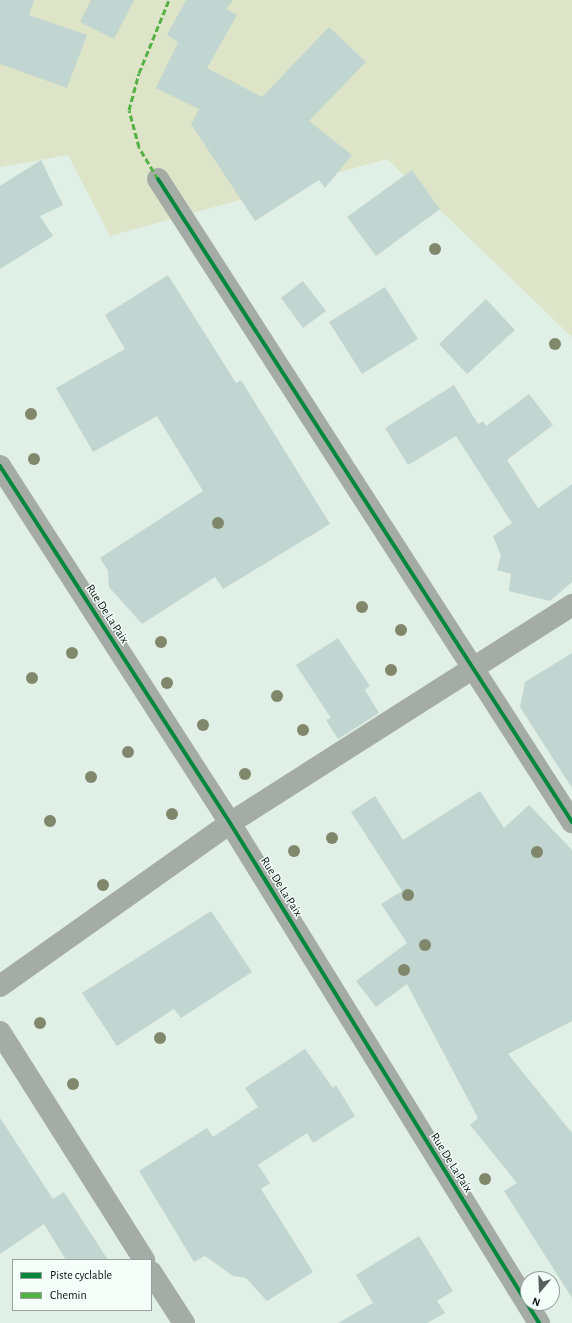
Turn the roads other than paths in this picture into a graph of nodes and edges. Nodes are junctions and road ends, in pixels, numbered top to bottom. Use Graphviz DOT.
graph roads {
  1 [pos="158,179"];
  2 [pos="0,466"];
  3 [pos="572,605"];
  4 [pos="471,667"];
  5 [pos="572,822"];
  6 [pos="230,823"];
  7 [pos="0,986"];
  8 [pos="0,1032"];
  9 [pos="143,1259"];
  10 [pos="152,1274"];
  11 [pos="184,1323"];
  12 [pos="539,1323"];
  1 -- 4 [label="street"];
  2 -- 6 [label="street, Rue De La Paix"];
  3 -- 4 [label="street"];
  4 -- 5 [label="street"];
  4 -- 6 [label="street"];
  6 -- 7 [label="street"];
  6 -- 12 [label="street, Rue De La Paix"];
  8 -- 9 [label="street"];
  10 -- 11 [label="street"];
}
